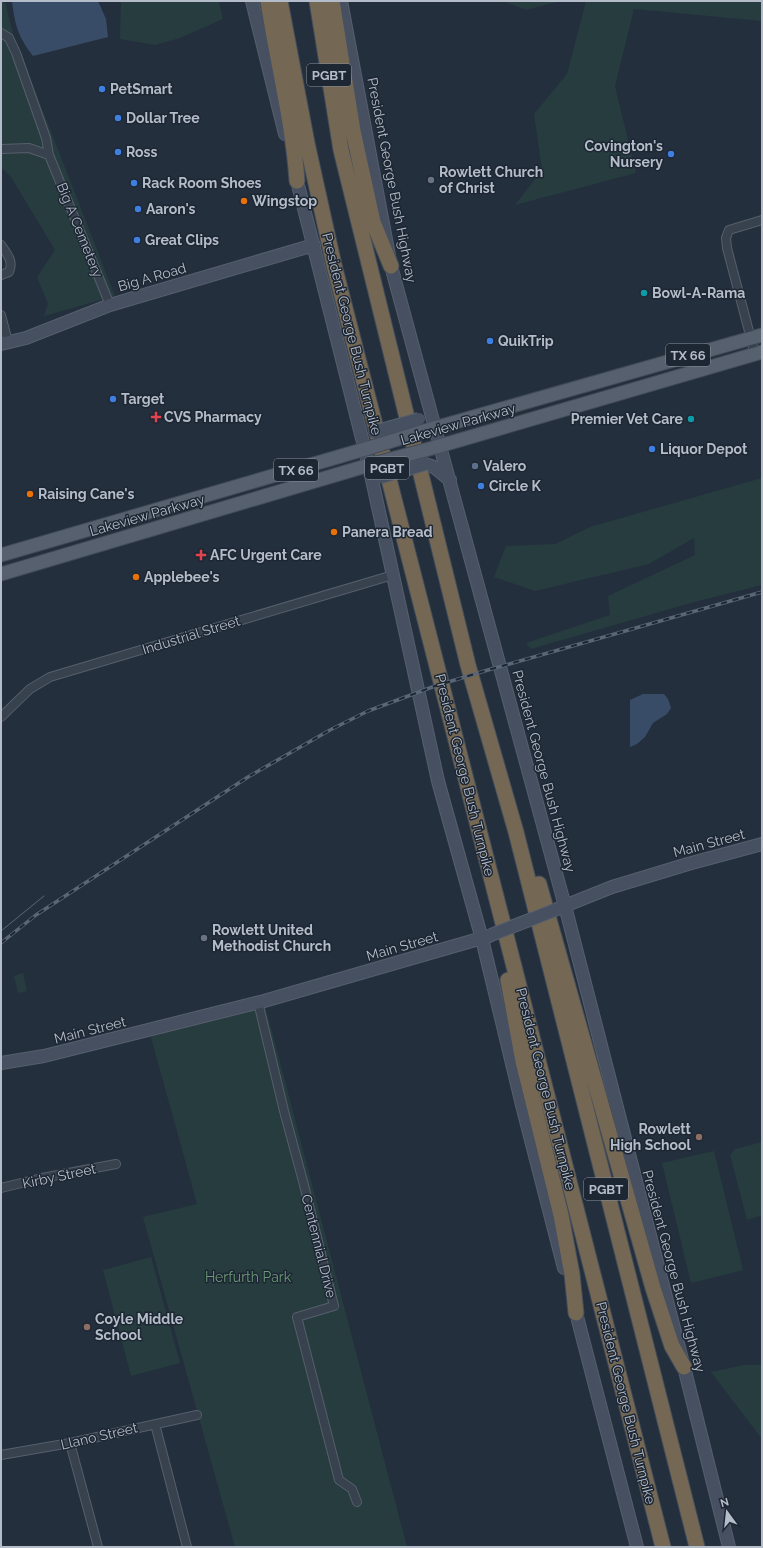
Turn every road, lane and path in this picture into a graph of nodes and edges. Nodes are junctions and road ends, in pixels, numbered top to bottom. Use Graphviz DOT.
graph roads {
  1 [pos="252,1"];
  2 [pos="268,1"];
  3 [pos="280,1"];
  4 [pos="317,1"];
  5 [pos="332,1"];
  6 [pos="341,1"];
  7 [pos="1,33"];
  8 [pos="1,149"];
  9 [pos="49,155"];
  10 [pos="297,182"];
  11 [pos="762,220"];
  12 [pos="1,245"];
  13 [pos="314,245"];
  14 [pos="391,266"];
  15 [pos="1,275"];
  16 [pos="110,305"];
  17 [pos="1,315"];
  18 [pos="756,336"];
  19 [pos="4,343"];
  20 [pos="759,353"];
  21 [pos="593,382"];
  22 [pos="426,392"];
  23 [pos="598,400"];
  24 [pos="354,408"];
  25 [pos="430,430"];
  26 [pos="435,447"];
  27 [pos="368,448"];
  28 [pos="372,464"];
  29 [pos="450,480"];
  30 [pos="374,488"];
  31 [pos="228,490"];
  32 [pos="184,521"];
  33 [pos="86,531"];
  34 [pos="91,548"];
  35 [pos="1,555"];
  36 [pos="1,574"];
  37 [pos="393,575"];
  38 [pos="1,717"];
  39 [pos="516,832"];
  40 [pos="762,844"];
  41 [pos="560,908"];
  42 [pos="493,935"];
  43 [pos="258,1002"];
  44 [pos="44,1056"];
  45 [pos="1,1063"];
  46 [pos="1,1071"];
  47 [pos="116,1164"];
  48 [pos="1,1188"];
  49 [pos="576,1314"];
  50 [pos="684,1367"];
  51 [pos="197,1415"];
  52 [pos="155,1424"];
  53 [pos="70,1443"];
  54 [pos="1,1455"];
  55 [pos="357,1502"];
  56 [pos="98,1547"];
  57 [pos="187,1547"];
  58 [pos="637,1547"];
  59 [pos="663,1547"];
  60 [pos="697,1547"];
  61 [pos="729,1547"];
  1 -- 10 [label="main road"];
  2 -- 10 [label="highway"];
  3 -- 42 [label="highway, President George Bush Turnpike / PGBT"];
  4 -- 39 [label="highway, PGBT"];
  5 -- 14 [label="highway"];
  6 -- 14 [label="main road, President George Bush Highway"];
  7 -- 9 [label="street, Big A Cemetery"];
  8 -- 9 [label="street"];
  9 -- 16 [label="street, Big A Cemetery"];
  10 -- 13 [label="main road"];
  11 -- 18 [label="street"];
  12 -- 15 [label="street"];
  13 -- 16 [label="main road, Big A Road"];
  13 -- 24 [label="main road"];
  14 -- 22 [label="main road, President George Bush Highway"];
  16 -- 19 [label="main road, Big A Road"];
  17 -- 19 [label="street"];
  18 -- 20 [label="street"];
  18 -- 21 [label="main road, Lakeview Parkway / TX 66"];
  20 -- 23 [label="main road, Lakeview Parkway / TX 66"];
  21 -- 23 [label="main road"];
  21 -- 25 [label="main road, Lakeview Parkway / TX 66"];
  22 -- 24 [label="main road, bridge"];
  22 -- 25 [label="main road, President George Bush Highway"];
  23 -- 26 [label="main road, Lakeview Parkway / TX 66"];
  24 -- 27 [label="main road"];
  25 -- 26 [label="main road, President George Bush Highway"];
  25 -- 27 [label="main road, Lakeview Parkway / TX 66, bridge"];
  26 -- 28 [label="main road, Lakeview Parkway / TX 66, bridge"];
  26 -- 29 [label="main road, President George Bush Highway"];
  27 -- 28 [label="main road"];
  27 -- 31 [label="main road, Lakeview Parkway / TX 66"];
  28 -- 30 [label="main road"];
  28 -- 32 [label="main road, Lakeview Parkway / TX 66"];
  29 -- 30 [label="main road, bridge"];
  29 -- 41 [label="main road, President George Bush Highway"];
  30 -- 37 [label="main road"];
  31 -- 32 [label="main road"];
  31 -- 33 [label="main road, Lakeview Parkway / TX 66"];
  32 -- 34 [label="main road, Lakeview Parkway / TX 66"];
  33 -- 34 [label="main road"];
  33 -- 35 [label="main road, Lakeview Parkway / TX 66"];
  34 -- 36 [label="main road, Lakeview Parkway / TX 66"];
  37 -- 38 [label="street, Industrial Street"];
  37 -- 42 [label="main road"];
  39 -- 50 [label="highway"];
  39 -- 60 [label="highway, PGBT"];
  40 -- 41 [label="main road, Main Street"];
  41 -- 42 [label="main road, Main Street, bridge"];
  41 -- 50 [label="main road, President George Bush Highway"];
  42 -- 43 [label="main road, Main Street"];
  42 -- 49 [label="main road"];
  42 -- 49 [label="highway"];
  42 -- 59 [label="highway, President George Bush Turnpike / PGBT"];
  43 -- 44 [label="main road, Main Street"];
  43 -- 55 [label="street, Centennial Drive"];
  44 -- 45 [label="main road, Main Street"];
  44 -- 46 [label="main road, Main Street"];
  47 -- 48 [label="street, Kirby Street"];
  49 -- 58 [label="main road"];
  50 -- 61 [label="main road, President George Bush Highway"];
  51 -- 52 [label="street, Llano Street"];
  52 -- 53 [label="street, Llano Street"];
  52 -- 57 [label="street"];
  53 -- 54 [label="street, Llano Street"];
  53 -- 56 [label="street"];
}
